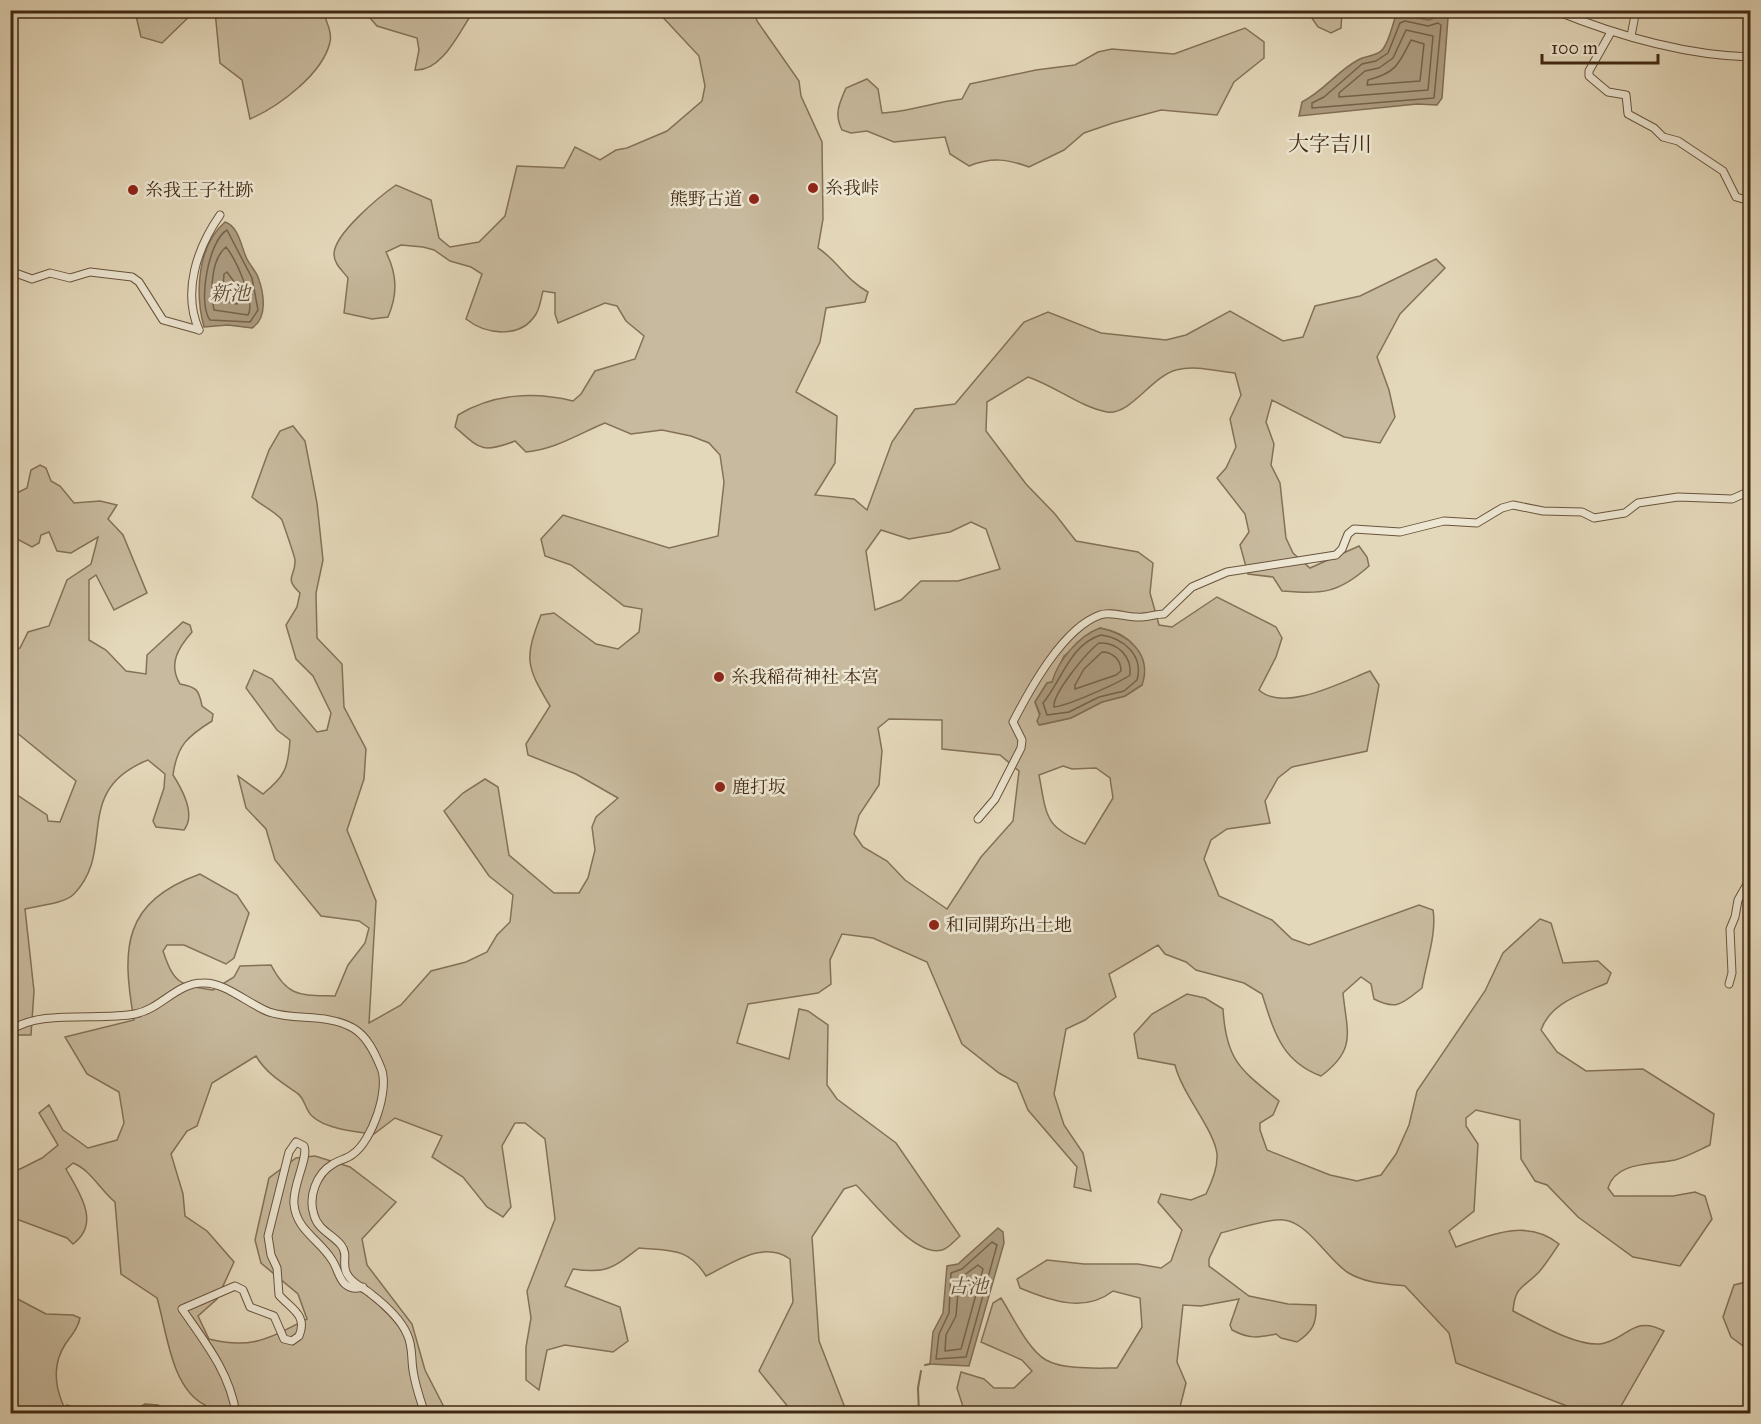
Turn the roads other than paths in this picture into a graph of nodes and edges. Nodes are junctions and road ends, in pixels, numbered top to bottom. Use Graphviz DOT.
graph roads {
  1 [pos="1554,10"];
  2 [pos="1636,10"];
  3 [pos="1611,32"];
  4 [pos="1631,36"];
  5 [pos="1750,57"];
  6 [pos="1750,201"];
  7 [pos="220,215"];
  8 [pos="10,271"];
  9 [pos="1750,491"];
  10 [pos="978,819"];
  11 [pos="1750,879"];
  12 [pos="1729,984"];
  13 [pos="10,1031"];
  14 [pos="363,1287"];
  15 [pos="236,1413"];
  16 [pos="425,1413"];
  1 -- 3 [label="street"];
  2 -- 4 [label="street"];
  3 -- 4 [label="street"];
  3 -- 6 [label="street"];
  4 -- 5 [label="street"];
  7 -- 8 [label="street"];
  9 -- 10 [label="street"];
  11 -- 12 [label="street"];
  13 -- 14 [label="street"];
  14 -- 15 [label="street"];
  14 -- 16 [label="street"];
}
